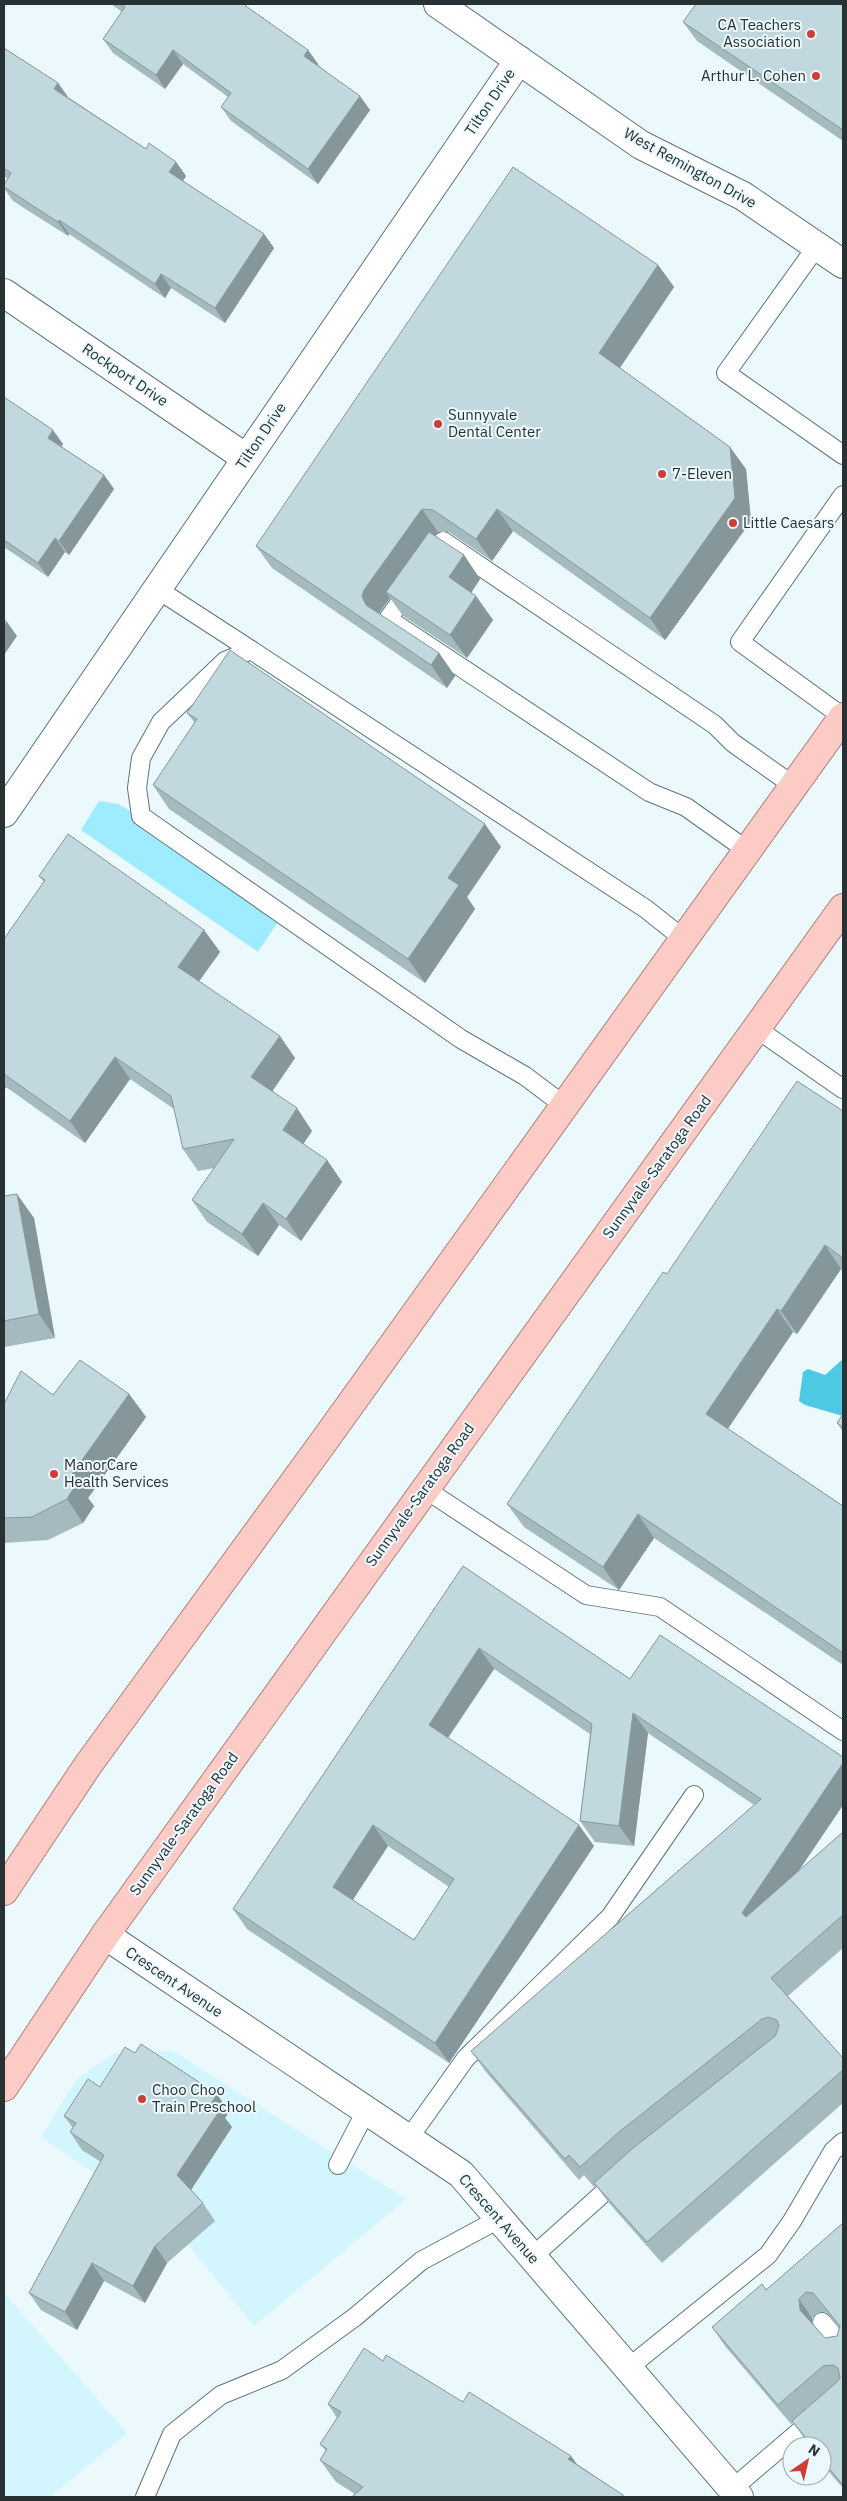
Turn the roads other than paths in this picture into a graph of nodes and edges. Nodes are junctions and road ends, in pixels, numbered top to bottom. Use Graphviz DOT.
graph roads {
  1 [pos="438,4"];
  2 [pos="519,60"];
  3 [pos="817,246"];
  4 [pos="843,264"];
  5 [pos="4,293"];
  6 [pos="843,455"];
  7 [pos="246,458"];
  8 [pos="843,495"];
  9 [pos="157,589"];
  10 [pos="251,650"];
  11 [pos="843,717"];
  12 [pos="794,786"];
  13 [pos="4,813"];
  14 [pos="748,852"];
  15 [pos="843,908"];
  16 [pos="685,940"];
  17 [pos="757,1029"];
  18 [pos="843,1089"];
  19 [pos="565,1106"];
  20 [pos="425,1489"];
  21 [pos="843,1731"];
  22 [pos="694,1795"];
  23 [pos="4,1891"];
  24 [pos="105,1936"];
  25 [pos="4,2087"];
  26 [pos="367,2109"];
  27 [pos="409,2138"];
  28 [pos="843,2142"];
  29 [pos="338,2165"];
  30 [pos="632,2167"];
  31 [pos="500,2219"];
  32 [pos="532,2256"];
  33 [pos="822,2322"];
  34 [pos="843,2347"];
  35 [pos="628,2368"];
  36 [pos="843,2394"];
  37 [pos="736,2493"];
  38 [pos="145,2497"];
  1 -- 2 [label="street, West Remington Drive"];
  2 -- 3 [label="street, West Remington Drive"];
  2 -- 7 [label="street, Tilton Drive"];
  3 -- 4 [label="street, West Remington Drive"];
  3 -- 6 [label="lane"];
  5 -- 7 [label="street, Rockport Drive"];
  7 -- 9 [label="street, Tilton Drive"];
  8 -- 11 [label="lane"];
  9 -- 10 [label="lane"];
  9 -- 13 [label="street, Tilton Drive"];
  10 -- 16 [label="lane"];
  10 -- 19 [label="lane"];
  11 -- 12 [label="main road"];
  12 -- 14 [label="main road"];
  12 -- 14 [label="lane"];
  14 -- 16 [label="main road"];
  15 -- 17 [label="main road, Sunnyvale-Saratoga Road"];
  16 -- 19 [label="main road"];
  17 -- 18 [label="lane"];
  17 -- 20 [label="main road, Sunnyvale-Saratoga Road"];
  19 -- 23 [label="main road"];
  20 -- 21 [label="lane"];
  20 -- 24 [label="main road, Sunnyvale-Saratoga Road"];
  22 -- 27 [label="lane"];
  24 -- 25 [label="main road, Sunnyvale-Saratoga Road"];
  24 -- 26 [label="street, Crescent Avenue"];
  26 -- 27 [label="street, Crescent Avenue"];
  26 -- 29 [label="lane"];
  27 -- 31 [label="street, Crescent Avenue"];
  28 -- 35 [label="lane"];
  30 -- 32 [label="lane"];
  31 -- 32 [label="street, Crescent Avenue"];
  31 -- 38 [label="lane"];
  32 -- 35 [label="street, Crescent Avenue"];
  33 -- 34 [label="lane"];
  35 -- 37 [label="street, Crescent Avenue"];
  36 -- 37 [label="lane"];
}
